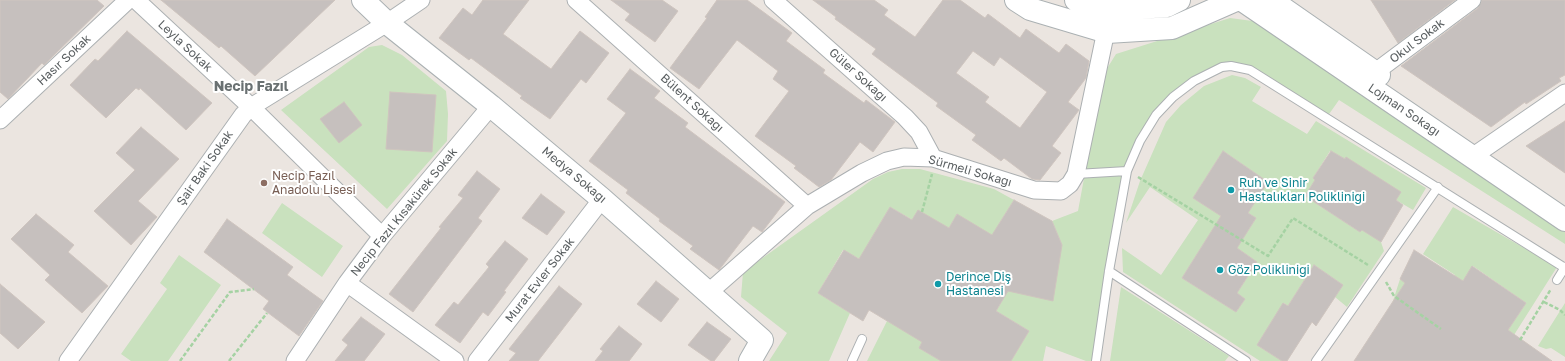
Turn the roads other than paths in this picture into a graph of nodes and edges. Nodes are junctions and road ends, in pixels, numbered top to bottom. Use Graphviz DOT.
graph roads {
  1 [pos="128,0"];
  2 [pos="136,0"];
  3 [pos="363,0"];
  4 [pos="421,0"];
  5 [pos="576,0"];
  6 [pos="773,0"];
  7 [pos="1016,0"];
  8 [pos="1076,0"];
  9 [pos="1179,0"];
  10 [pos="1236,0"];
  11 [pos="1242,0"];
  12 [pos="1271,0"];
  13 [pos="1472,0"];
  14 [pos="1109,10"];
  15 [pos="388,23"];
  16 [pos="1107,32"];
  17 [pos="1369,77"];
  18 [pos="1565,93"];
  19 [pos="491,106"];
  20 [pos="251,107"];
  21 [pos="0,120"];
  22 [pos="1478,152"];
  23 [pos="933,158"];
  24 [pos="1127,171"];
  25 [pos="1076,174"];
  26 [pos="1438,187"];
  27 [pos="602,199"];
  28 [pos="1565,205"];
  29 [pos="808,206"];
  30 [pos="1565,220"];
  31 [pos="382,236"];
  32 [pos="1565,268"];
  33 [pos="1109,271"];
  34 [pos="1557,280"];
  35 [pos="347,283"];
  36 [pos="709,292"];
  37 [pos="862,340"];
  38 [pos="68,361"];
  39 [pos="295,361"];
  40 [pos="455,361"];
  41 [pos="478,361"];
  42 [pos="750,361"];
  43 [pos="852,361"];
  44 [pos="1096,361"];
  45 [pos="1245,361"];
  46 [pos="1316,361"];
  1 -- 21 [label="street, Hasır Sokak"];
  2 -- 20 [label="street, Leyla Sokak"];
  3 -- 15 [label="main road, Medya Sokağı"];
  4 -- 15 [label="street, Şair Baki Sokak"];
  5 -- 29 [label="street, Bülent Sokağı"];
  6 -- 23 [label="street, Güler Sokağı"];
  7 -- 16 [label="main road"];
  8 -- 14 [label="main road"];
  9 -- 14 [label="main road"];
  10 -- 16 [label="main road"];
  11 -- 17 [label="main road, Lojman Sokağı"];
  12 -- 17 [label="main road, Lojman Sokağı"];
  13 -- 17 [label="street, Okul Sokak"];
  14 -- 16 [label="street, Sürmeli Sokağı"];
  15 -- 19 [label="main road, Medya Sokağı"];
  15 -- 20 [label="street, Şair Baki Sokak"];
  16 -- 25 [label="street, Sürmeli Sokağı"];
  17 -- 22 [label="main road, Lojman Sokağı"];
  18 -- 22 [label="street"];
  19 -- 27 [label="main road, Medya Sokağı"];
  19 -- 31 [label="street, Necip Fazıl Kısakürek Sokak"];
  20 -- 31 [label="street, Leyla Sokak"];
  20 -- 38 [label="street, Şair Baki Sokak"];
  22 -- 28 [label="main road, Lojman Sokağı"];
  22 -- 30 [label="main road, Lojman Sokağı"];
  23 -- 25 [label="street, Sürmeli Sokağı"];
  23 -- 29 [label="street, Sürmeli Sokağı"];
  24 -- 25 [label="lane"];
  24 -- 26 [label="lane"];
  24 -- 33 [label="lane"];
  26 -- 32 [label="lane"];
  26 -- 46 [label="lane"];
  27 -- 36 [label="main road, Medya Sokağı"];
  27 -- 41 [label="street, Murat Evler Sokak"];
  29 -- 36 [label="street, Sürmeli Sokağı"];
  31 -- 35 [label="street, Necip Fazıl Kısakürek Sokak"];
  32 -- 34 [label="lane"];
  33 -- 44 [label="lane"];
  33 -- 45 [label="lane"];
  35 -- 39 [label="street, Necip Fazıl Kısakürek Sokak"];
  35 -- 40 [label="street"];
  36 -- 42 [label="main road, Medya Sokağı"];
  37 -- 43 [label="lane"];
}
